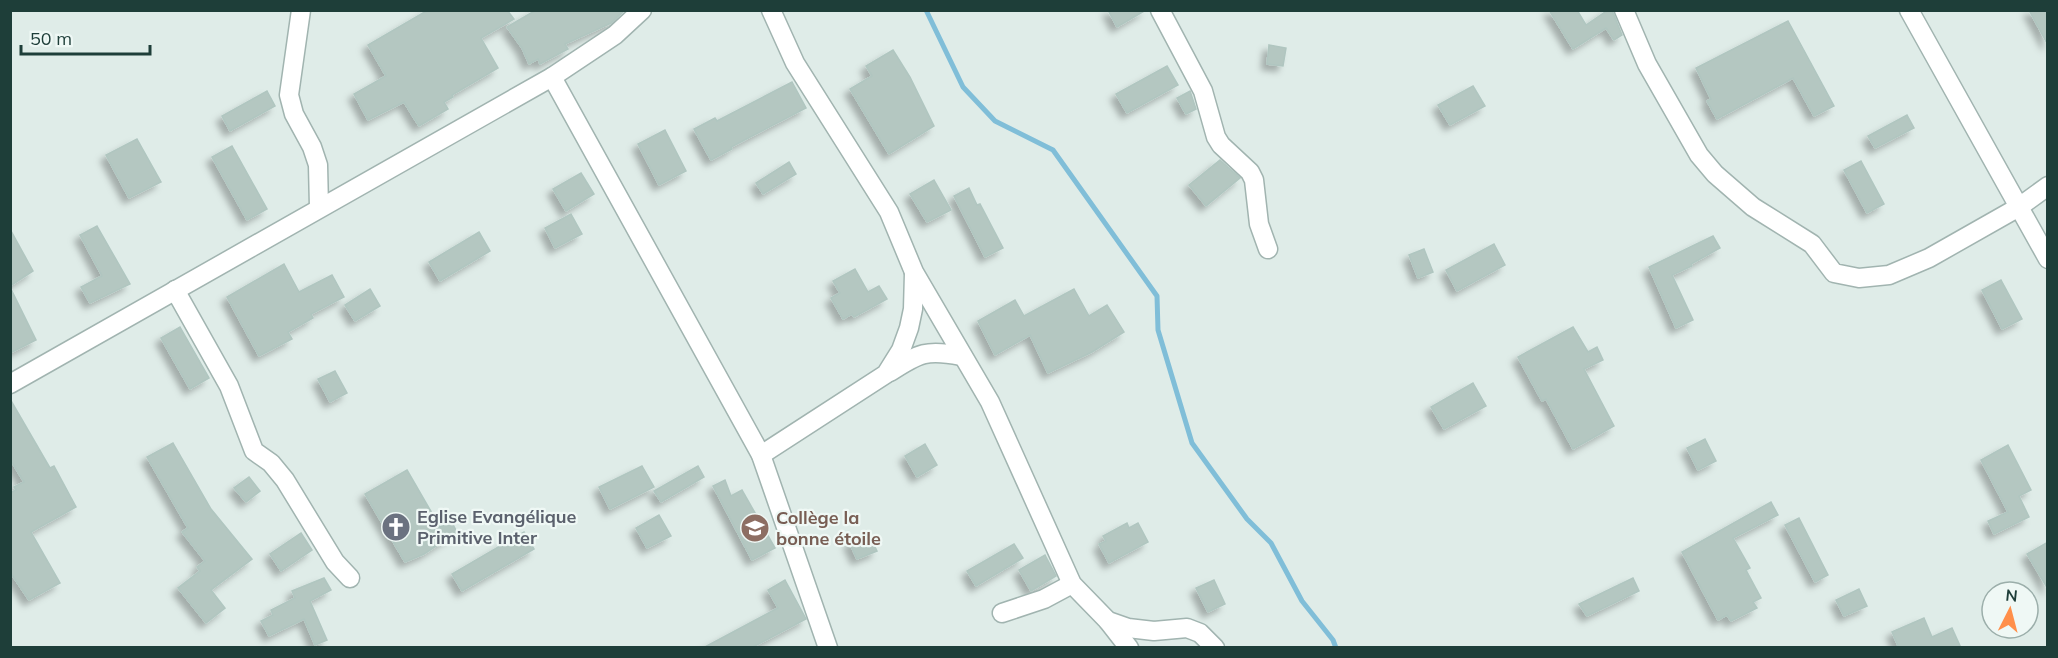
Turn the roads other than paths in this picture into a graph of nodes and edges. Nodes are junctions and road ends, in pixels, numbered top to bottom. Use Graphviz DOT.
graph roads {
  1 [pos="301,10"];
  2 [pos="642,10"];
  3 [pos="758,10"];
  4 [pos="1160,10"];
  5 [pos="1624,10"];
  6 [pos="1909,10"];
  7 [pos="773,17"];
  8 [pos="552,77"];
  9 [pos="2048,186"];
  10 [pos="319,207"];
  11 [pos="2019,207"];
  12 [pos="1268,249"];
  13 [pos="2048,260"];
  14 [pos="914,272"];
  15 [pos="175,290"];
  16 [pos="961,356"];
  17 [pos="886,374"];
  18 [pos="10,384"];
  19 [pos="761,455"];
  20 [pos="350,578"];
  21 [pos="1072,584"];
  22 [pos="1002,614"];
  23 [pos="1108,621"];
  24 [pos="822,645"];
  25 [pos="1129,648"];
  26 [pos="1215,648"];
  1 -- 10 [label="street"];
  2 -- 8 [label="street"];
  3 -- 7 [label="street"];
  4 -- 12 [label="street"];
  5 -- 11 [label="street"];
  6 -- 11 [label="street"];
  7 -- 14 [label="street"];
  8 -- 10 [label="street"];
  8 -- 19 [label="street"];
  9 -- 11 [label="street"];
  10 -- 15 [label="street"];
  11 -- 13 [label="street"];
  14 -- 16 [label="street"];
  14 -- 17 [label="street"];
  15 -- 18 [label="street"];
  15 -- 20 [label="street"];
  16 -- 17 [label="street"];
  16 -- 21 [label="street"];
  17 -- 19 [label="street"];
  19 -- 24 [label="street"];
  21 -- 22 [label="street"];
  21 -- 23 [label="street"];
  23 -- 25 [label="street"];
  23 -- 26 [label="street"];
}
